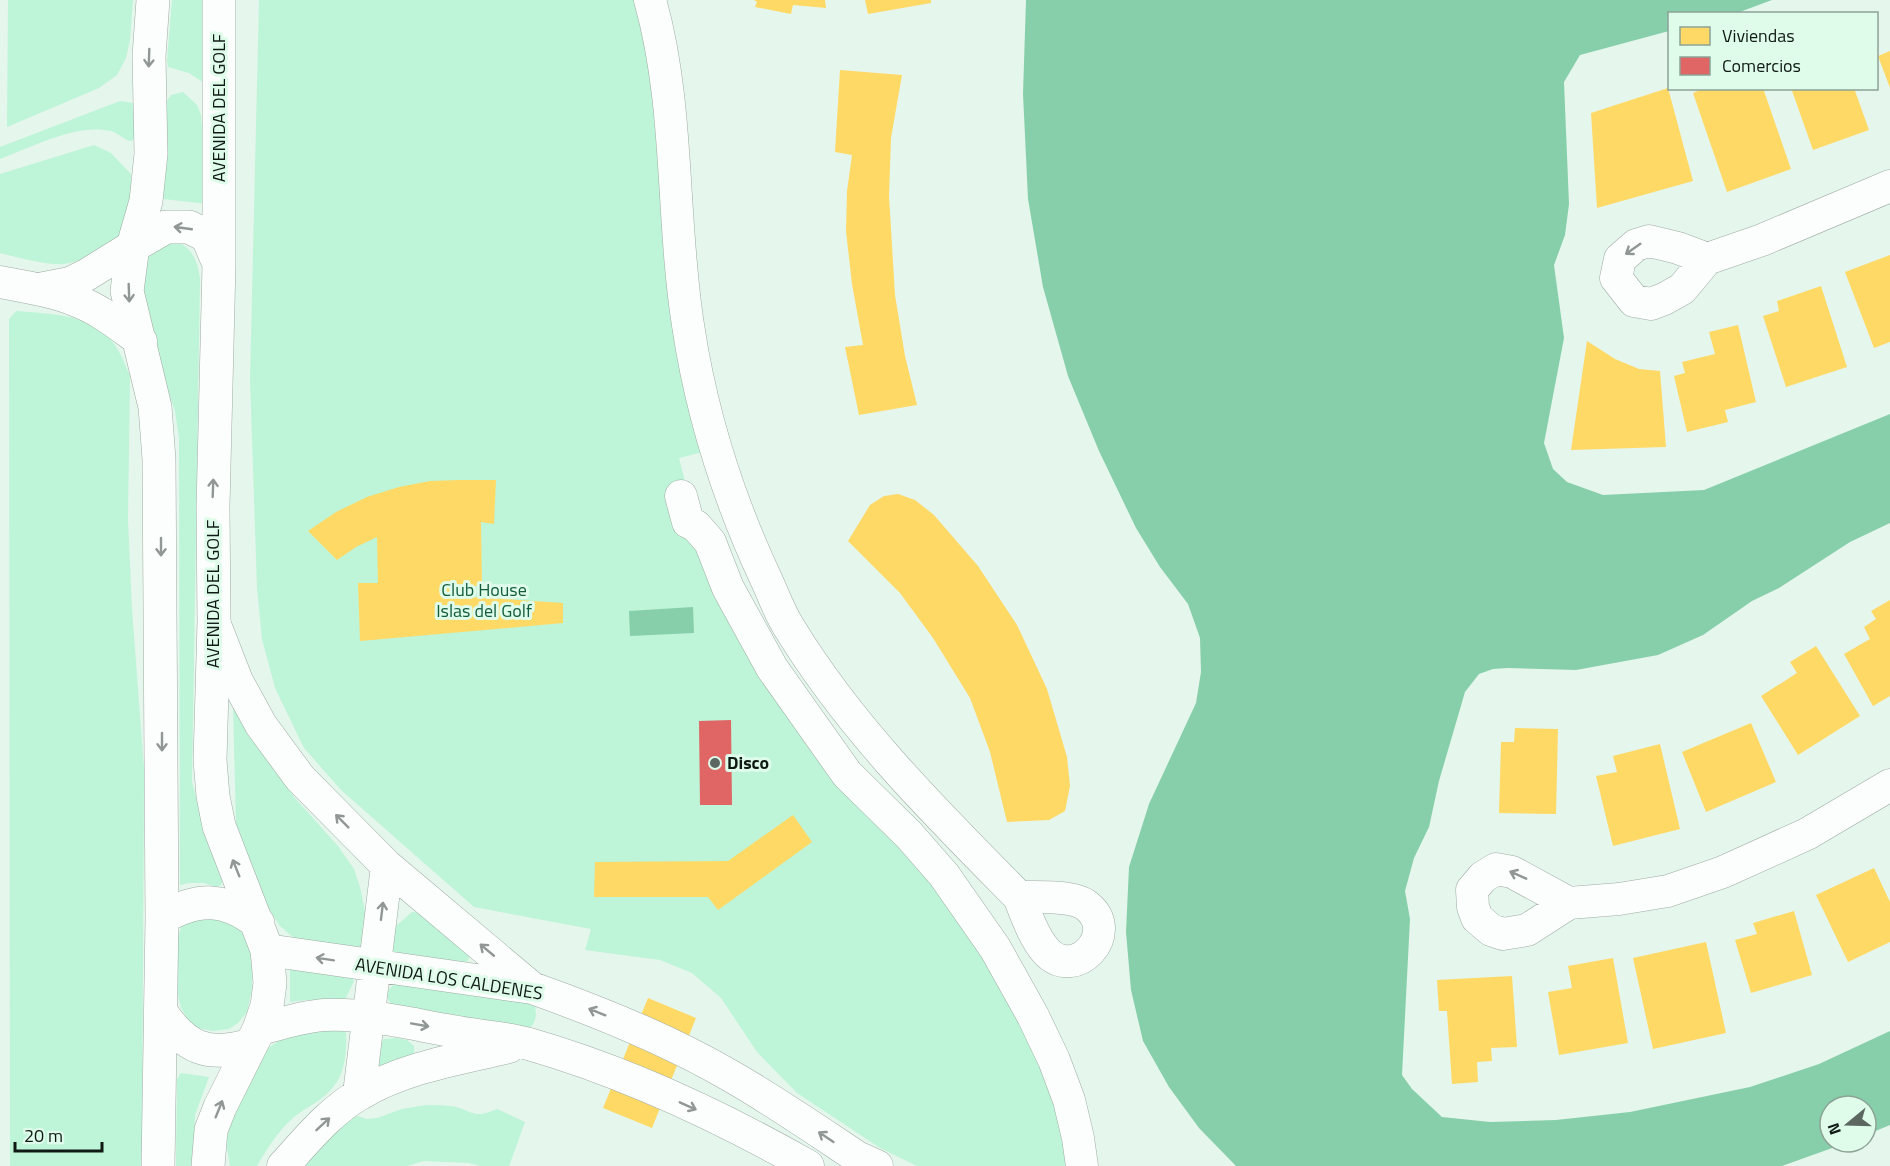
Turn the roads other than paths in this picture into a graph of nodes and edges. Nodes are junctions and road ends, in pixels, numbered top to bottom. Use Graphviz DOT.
graph roads {
  1 [pos="153,0"];
  2 [pos="219,0"];
  3 [pos="650,0"];
  4 [pos="1890,186"];
  5 [pos="133,246"];
  6 [pos="1707,259"];
  7 [pos="219,264"];
  8 [pos="0,282"];
  9 [pos="39,289"];
  10 [pos="141,341"];
  11 [pos="681,496"];
  12 [pos="214,622"];
  13 [pos="1890,785"];
  14 [pos="387,866"];
  15 [pos="1019,897"];
  16 [pos="1569,903"];
  17 [pos="162,918"];
  18 [pos="263,937"];
  19 [pos="375,967"];
  20 [pos="532,988"];
  21 [pos="161,1012"];
  22 [pos="369,1016"];
  23 [pos="254,1037"];
  24 [pos="526,1043"];
  25 [pos="359,1094"];
  26 [pos="158,1166"];
  27 [pos="208,1166"];
  28 [pos="283,1166"];
  29 [pos="808,1166"];
  30 [pos="877,1166"];
  31 [pos="1082,1166"];
  1 -- 5 [label="street, one-way"];
  2 -- 7 [label="street, AVENIDA DEL GOLF"];
  3 -- 15 [label="street"];
  4 -- 6 [label="street"];
  7 -- 5 [label="street, one-way"];
  5 -- 9 [label="street"];
  5 -- 10 [label="street, one-way"];
  12 -- 7 [label="street, AVENIDA DEL GOLF, one-way"];
  8 -- 9 [label="street"];
  9 -- 10 [label="street"];
  10 -- 17 [label="street, one-way"];
  11 -- 31 [label="street"];
  14 -- 12 [label="street, one-way"];
  18 -- 12 [label="street, AVENIDA DEL GOLF, one-way"];
  13 -- 16 [label="street"];
  19 -- 14 [label="street, one-way"];
  20 -- 14 [label="street, one-way"];
  17 -- 18 [label="street"];
  17 -- 21 [label="street"];
  19 -- 18 [label="street, AVENIDA LOS CALDENES, one-way"];
  18 -- 23 [label="street, AVENIDA DEL GOLF"];
  19 -- 20 [label="street, AVENIDA LOS CALDENES"];
  19 -- 22 [label="street"];
  30 -- 20 [label="street, AVENIDA LOS CALDENES, one-way"];
  21 -- 23 [label="street"];
  21 -- 26 [label="street"];
  22 -- 23 [label="street"];
  22 -- 24 [label="street, one-way"];
  22 -- 25 [label="street"];
  27 -- 23 [label="street, AVENIDA DEL GOLF, one-way"];
  24 -- 25 [label="street"];
  24 -- 29 [label="street, one-way"];
  28 -- 25 [label="street, one-way"];
}
